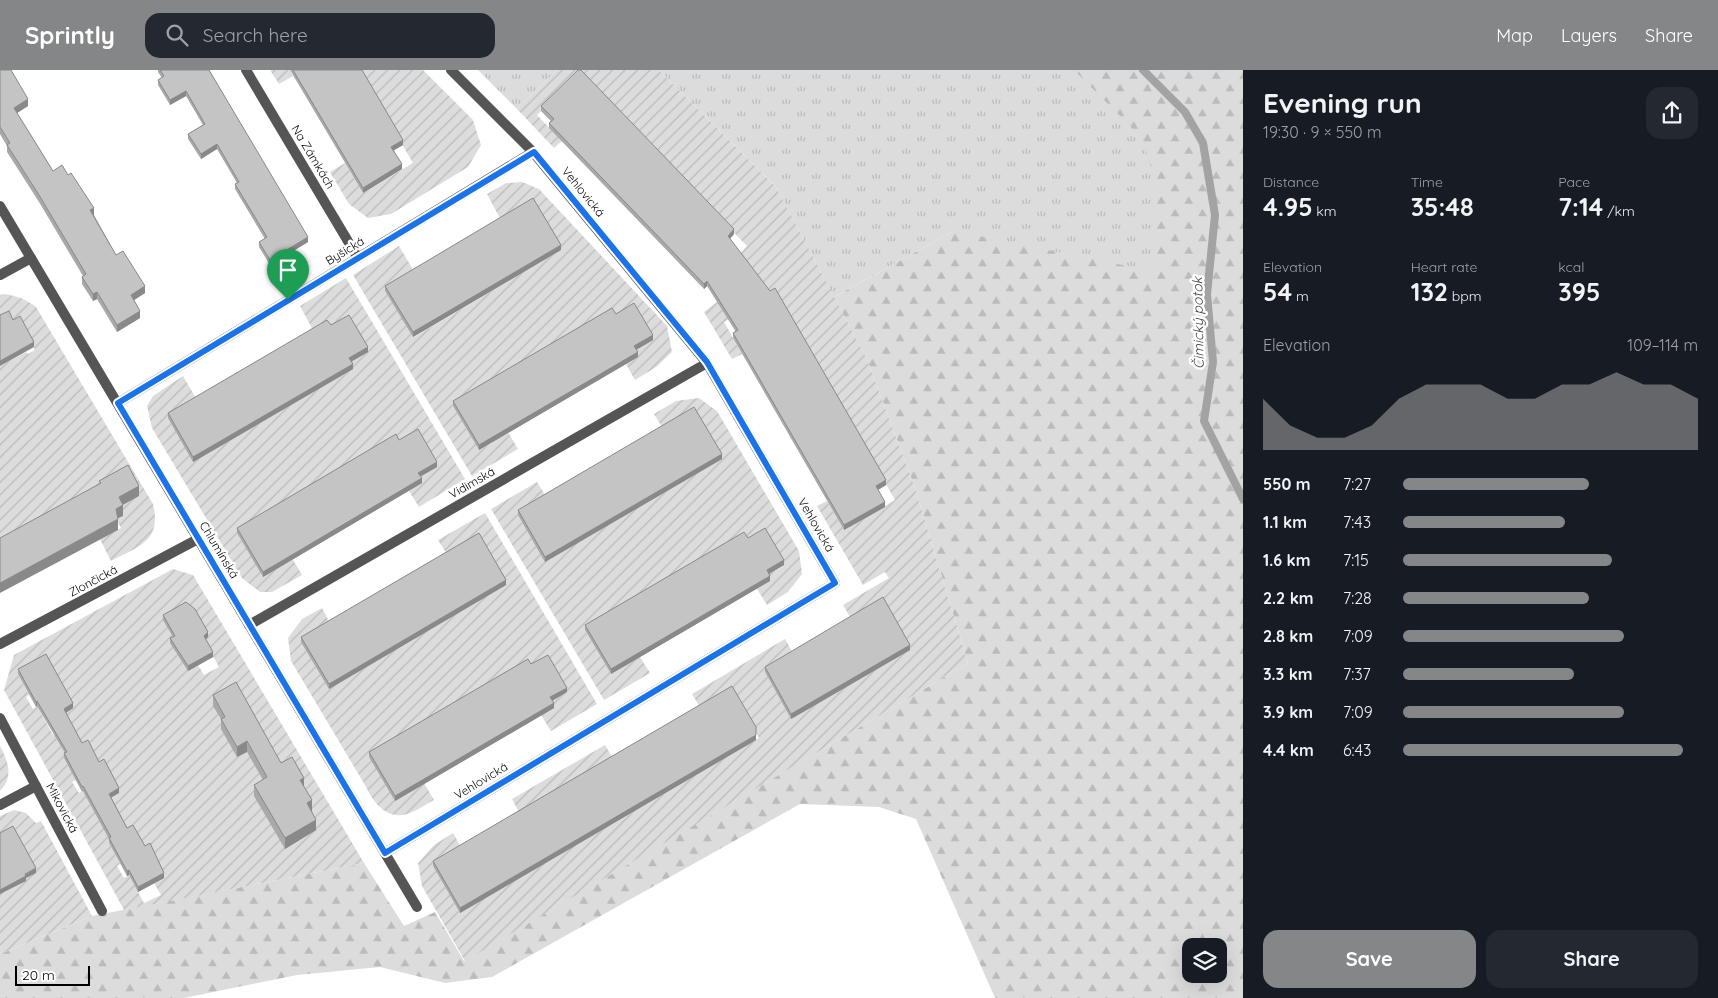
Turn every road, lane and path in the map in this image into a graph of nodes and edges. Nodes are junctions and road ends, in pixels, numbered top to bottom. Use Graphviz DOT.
graph roads {
  1 [pos="246,70"];
  2 [pos="451,70"];
  3 [pos="534,152"];
  4 [pos="0,206"];
  5 [pos="31,258"];
  6 [pos="358,258"];
  7 [pos="0,275"];
  8 [pos="707,362"];
  9 [pos="118,403"];
  10 [pos="198,539"];
  11 [pos="249,625"];
  12 [pos="0,644"];
  13 [pos="0,718"];
  14 [pos="36,786"];
  15 [pos="0,806"];
  16 [pos="385,853"];
  17 [pos="417,907"];
  18 [pos="102,911"];
  1 -- 6 [label="street, Na Zámkách"];
  2 -- 3 [label="street, Vehlovická"];
  3 -- 6 [label="street, Byšická"];
  3 -- 8 [label="street, Vehlovická"];
  4 -- 5 [label="street, Chlumínská"];
  5 -- 7 [label="street"];
  5 -- 9 [label="street, Chlumínská"];
  6 -- 9 [label="street, Byšická"];
  8 -- 11 [label="street, Vidimská"];
  8 -- 16 [label="street, Vehlovická"];
  9 -- 10 [label="street, Chlumínská"];
  10 -- 11 [label="street, Chlumínská"];
  10 -- 12 [label="street, Zlončická"];
  11 -- 16 [label="street, Chlumínská"];
  13 -- 14 [label="street, Mikovická"];
  14 -- 15 [label="street"];
  14 -- 18 [label="street, Mikovická"];
  16 -- 17 [label="street, Chlumínská"];
}
